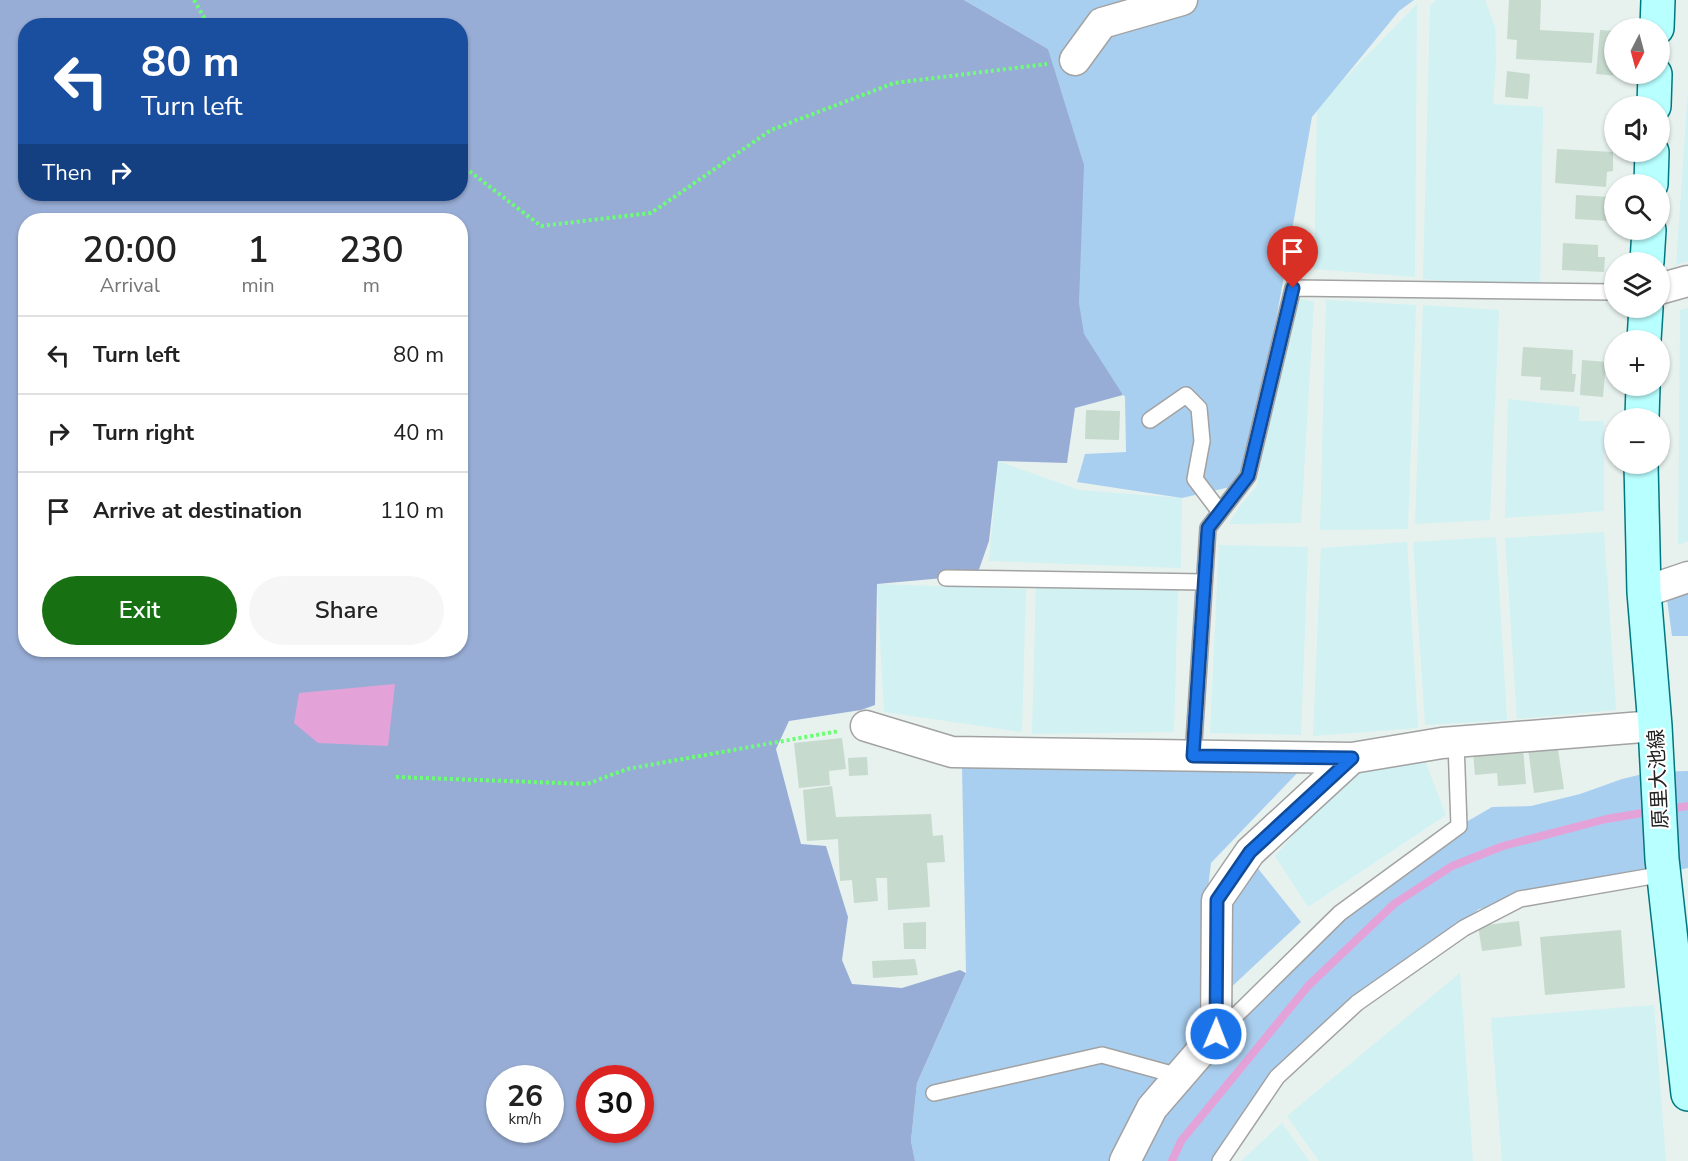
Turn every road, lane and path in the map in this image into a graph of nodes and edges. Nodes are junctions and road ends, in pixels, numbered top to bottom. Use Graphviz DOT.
graph roads {
  1 [pos="194,0"];
  2 [pos="1182,0"];
  3 [pos="1658,0"];
  4 [pos="204,18"];
  5 [pos="1657,18"];
  6 [pos="1075,60"];
  7 [pos="468,170"];
  8 [pos="1688,281"];
  9 [pos="1670,286"];
  10 [pos="1604,292"];
  11 [pos="1150,420"];
  12 [pos="1641,474"];
  13 [pos="1220,512"];
  14 [pos="1688,577"];
  15 [pos="946,578"];
  16 [pos="1204,582"];
  17 [pos="1644,592"];
  18 [pos="866,726"];
  19 [pos="1655,726"];
  20 [pos="1456,742"];
  21 [pos="1193,756"];
  22 [pos="1352,758"];
  23 [pos="396,777"];
  24 [pos="1663,866"];
  25 [pos="1683,993"];
  26 [pos="1216,1034"];
  27 [pos="1179,1076"];
  28 [pos="934,1093"];
  29 [pos="1688,1094"];
  30 [pos="1125,1161"];
  31 [pos="1220,1161"];
  1 -- 4 [label="path"];
  2 -- 6 [label="street"];
  3 -- 5 [label="main road"];
  6 -- 7 [label="path"];
  8 -- 9 [label="street"];
  10 -- 13 [label="lane"];
  11 -- 13 [label="lane"];
  12 -- 17 [label="main road, 原里大池線"];
  13 -- 16 [label="lane"];
  14 -- 17 [label="street"];
  15 -- 16 [label="lane"];
  16 -- 21 [label="lane"];
  17 -- 19 [label="main road, 原里大池線"];
  18 -- 21 [label="street"];
  18 -- 23 [label="path"];
  19 -- 20 [label="street"];
  19 -- 24 [label="main road, 原里大池線"];
  20 -- 22 [label="street"];
  20 -- 26 [label="lane"];
  21 -- 22 [label="street"];
  22 -- 26 [label="street"];
  24 -- 25 [label="main road, 原里大池線"];
  24 -- 31 [label="lane"];
  25 -- 29 [label="main road, 原里大池線"];
  26 -- 27 [label="street"];
  27 -- 28 [label="lane"];
  27 -- 30 [label="street"];
}
